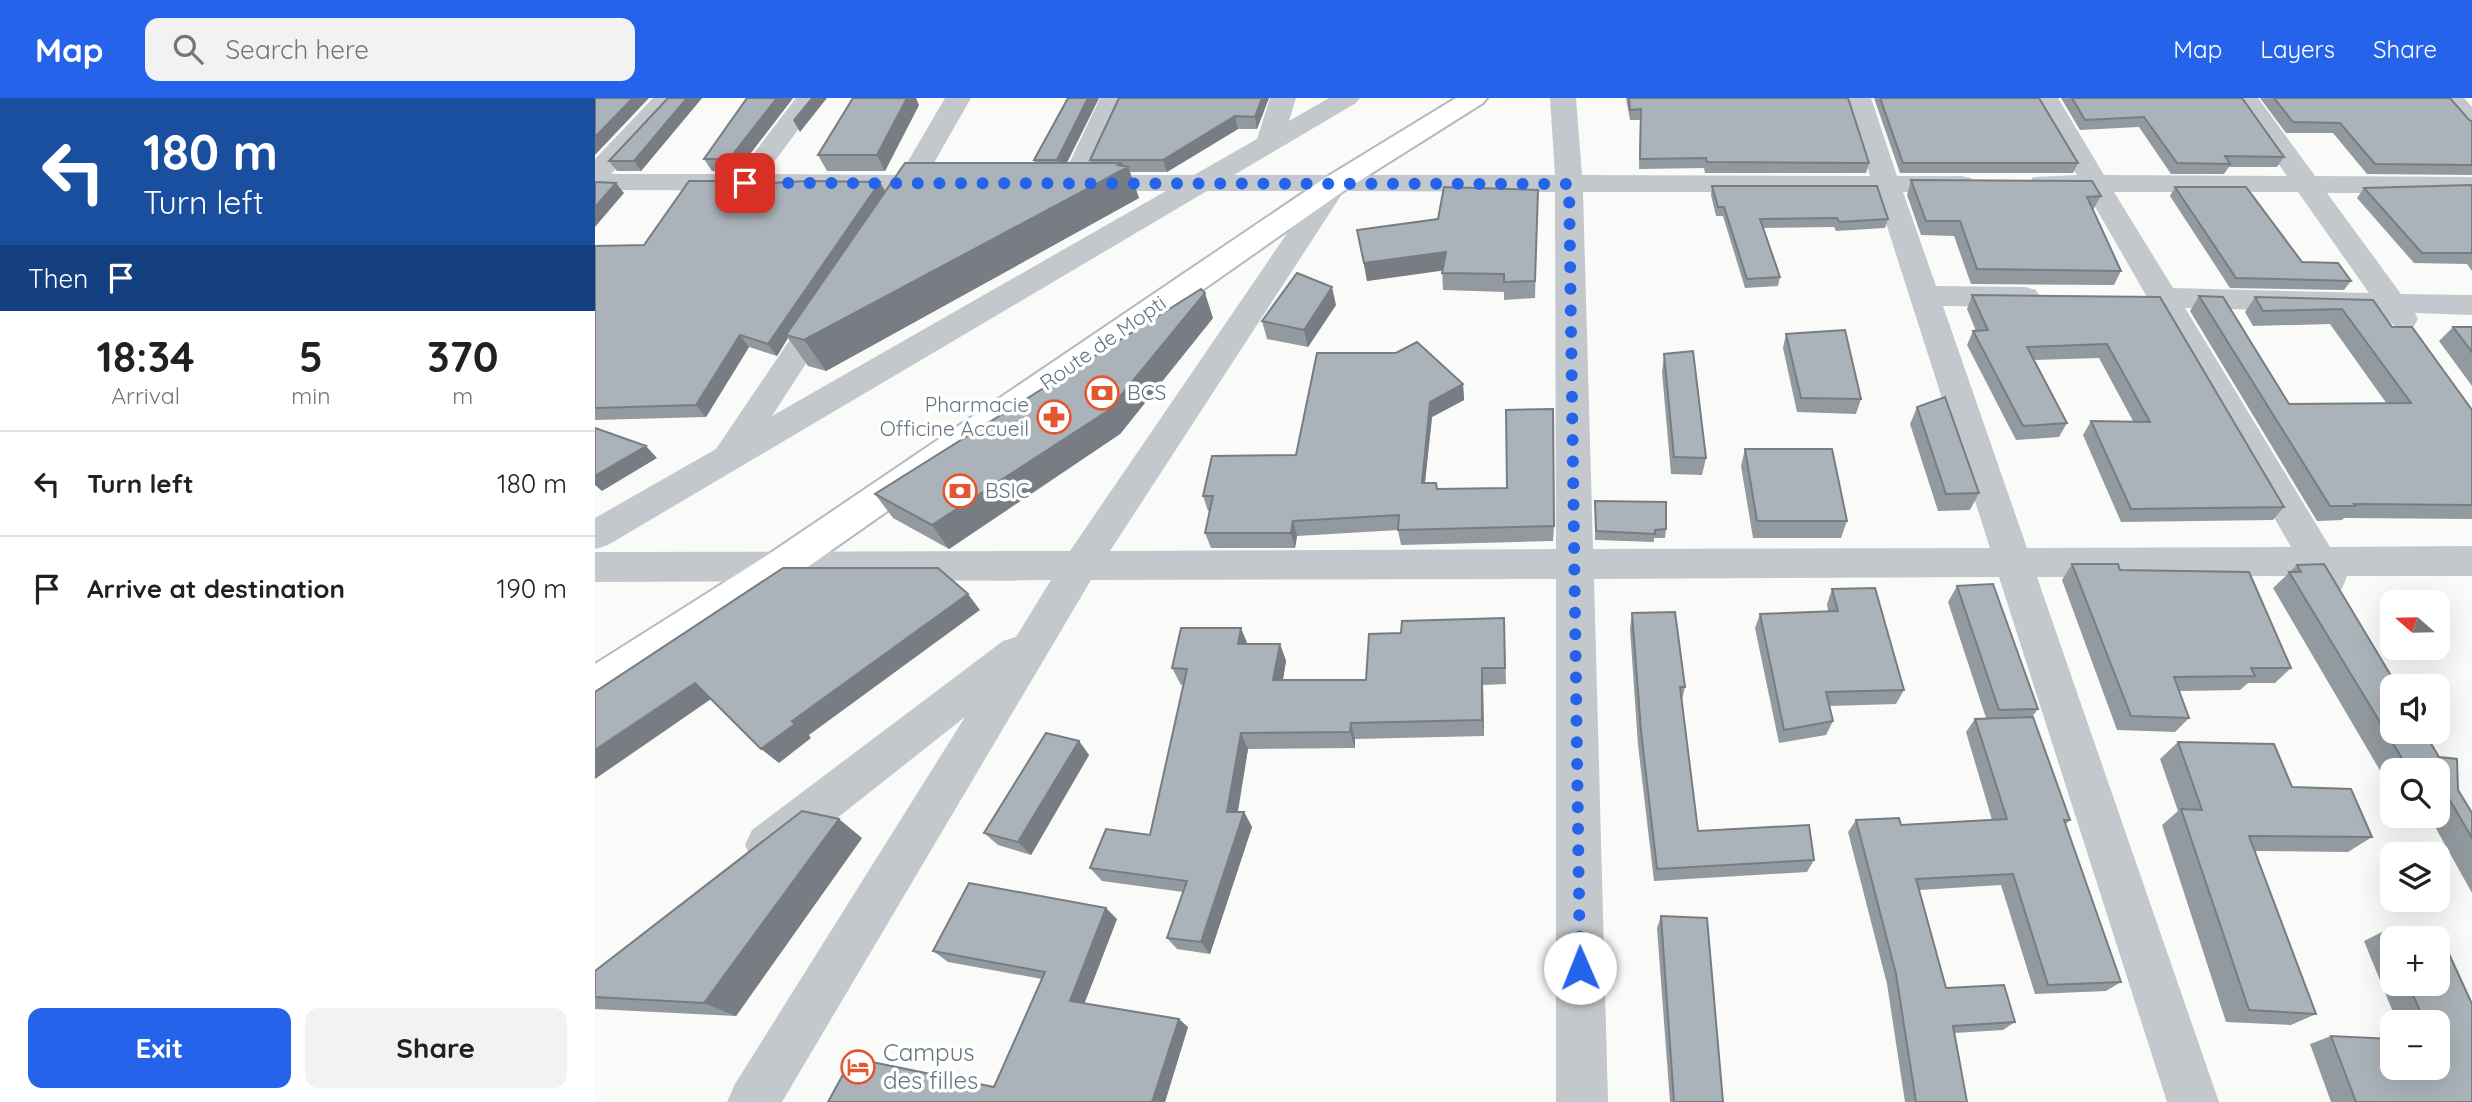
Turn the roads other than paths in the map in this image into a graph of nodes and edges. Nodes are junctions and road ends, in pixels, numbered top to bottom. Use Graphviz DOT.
graph roads {
  1 [pos="667,98"];
  2 [pos="809,98"];
  3 [pos="958,98"];
  4 [pos="1113,98"];
  5 [pos="1283,98"];
  6 [pos="1347,98"];
  7 [pos="1473,98"];
  8 [pos="1563,98"];
  9 [pos="1858,98"];
  10 [pos="2045,98"];
  11 [pos="2245,98"];
  12 [pos="2451,98"];
  13 [pos="2472,124"];
  14 [pos="1269,143"];
  15 [pos="595,175"];
  16 [pos="595,182"];
  17 [pos="745,183"];
  18 [pos="911,183"];
  19 [pos="965,183"];
  20 [pos="1199,183"];
  21 [pos="2095,183"];
  22 [pos="1335,184"];
  23 [pos="1569,184"];
  24 [pos="1887,184"];
  25 [pos="1984,184"];
  26 [pos="2012,184"];
  27 [pos="2307,185"];
  28 [pos="2472,185"];
  29 [pos="880,229"];
  30 [pos="842,286"];
  31 [pos="1925,296"];
  32 [pos="2058,297"];
  33 [pos="2124,297"];
  34 [pos="2164,298"];
  35 [pos="2393,304"];
  36 [pos="2472,305"];
  37 [pos="2416,337"];
  38 [pos="726,457"];
  39 [pos="595,535"];
  40 [pos="2318,560"];
  41 [pos="2472,561"];
  42 [pos="2013,563"];
  43 [pos="1573,565"];
  44 [pos="1080,566"];
  45 [pos="595,567"];
  46 [pos="779,567"];
  47 [pos="2346,606"];
  48 [pos="1035,638"];
  49 [pos="595,686"];
  50 [pos="738,868"];
  51 [pos="753,1102"];
  52 [pos="1582,1102"];
  53 [pos="2193,1102"];
  1 -- 15 [label="street"];
  2 -- 17 [label="street"];
  3 -- 18 [label="street"];
  4 -- 20 [label="street"];
  5 -- 14 [label="street"];
  6 -- 14 [label="street"];
  7 -- 22 [label="highway, Route de Mopti"];
  8 -- 23 [label="street"];
  9 -- 24 [label="street"];
  10 -- 21 [label="street"];
  11 -- 27 [label="street"];
  12 -- 13 [label="street"];
  14 -- 20 [label="street"];
  16 -- 17 [label="street"];
  17 -- 18 [label="street"];
  18 -- 19 [label="street"];
  18 -- 29 [label="street"];
  20 -- 22 [label="street"];
  20 -- 38 [label="street"];
  21 -- 26 [label="street"];
  21 -- 27 [label="street"];
  21 -- 34 [label="street"];
  22 -- 23 [label="street"];
  22 -- 44 [label="street"];
  22 -- 46 [label="highway, Route de Mopti"];
  23 -- 24 [label="street"];
  23 -- 43 [label="street"];
  24 -- 25 [label="street"];
  24 -- 31 [label="street"];
  27 -- 28 [label="street"];
  27 -- 35 [label="street"];
  30 -- 38 [label="street"];
  31 -- 32 [label="street"];
  31 -- 42 [label="street"];
  33 -- 34 [label="street"];
  34 -- 35 [label="street"];
  34 -- 40 [label="street"];
  35 -- 36 [label="street"];
  35 -- 37 [label="street"];
  38 -- 39 [label="street"];
  40 -- 41 [label="street"];
  40 -- 42 [label="street"];
  40 -- 47 [label="street"];
  42 -- 43 [label="street"];
  42 -- 53 [label="street"];
  43 -- 44 [label="street"];
  43 -- 52 [label="street"];
  44 -- 46 [label="street"];
  44 -- 48 [label="street"];
  45 -- 46 [label="street"];
  46 -- 49 [label="highway, Route de Mopti"];
  48 -- 50 [label="street"];
  48 -- 51 [label="street"];
}
